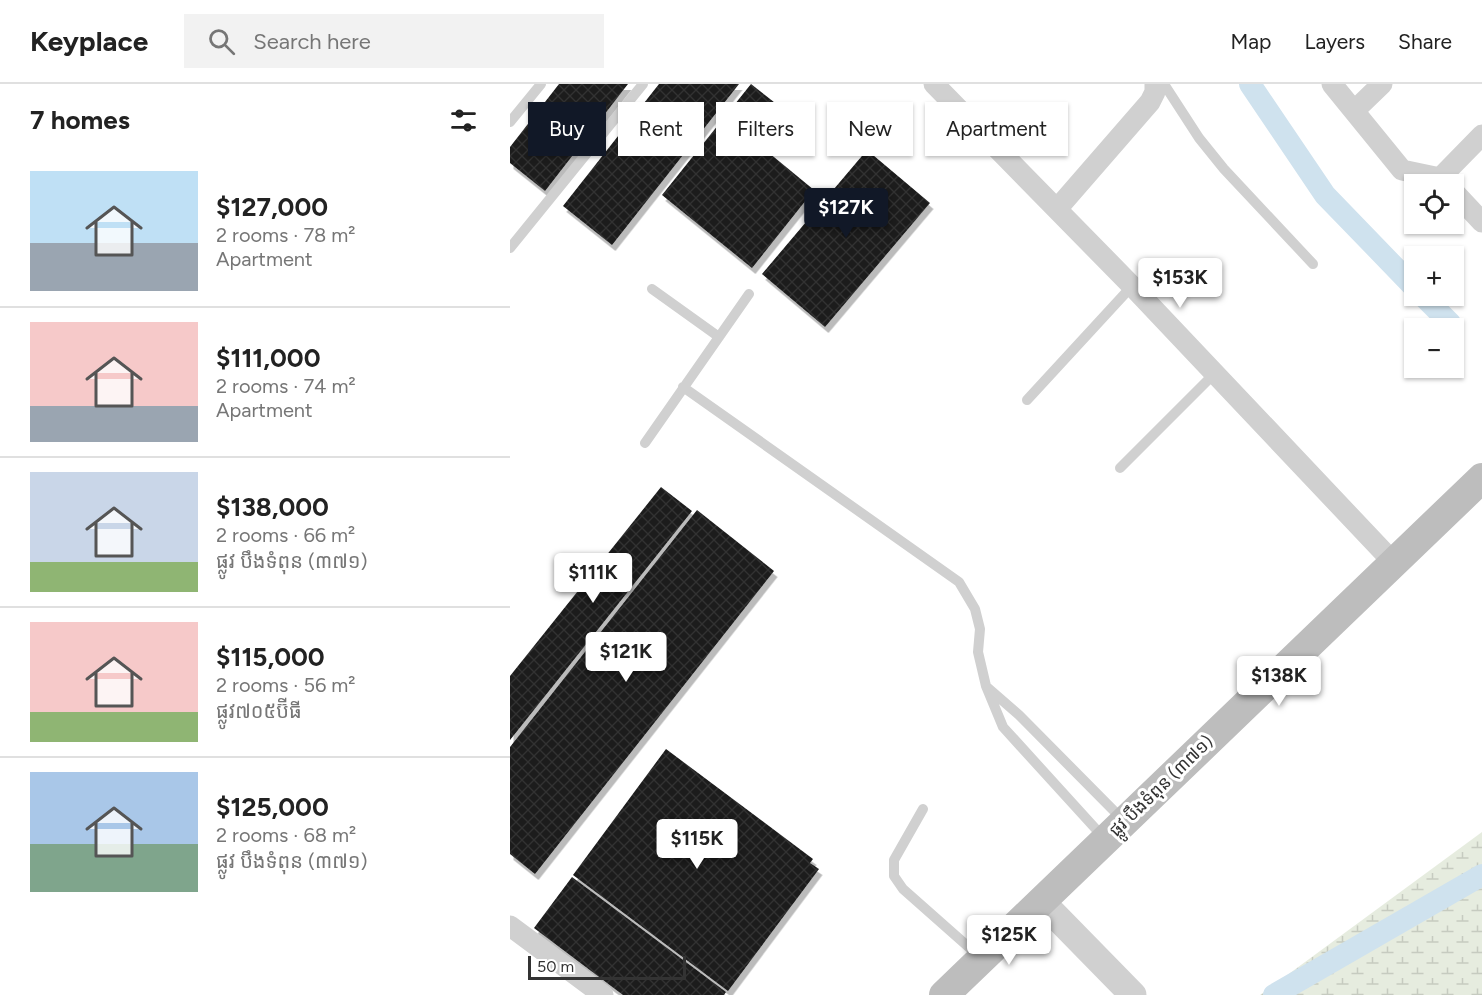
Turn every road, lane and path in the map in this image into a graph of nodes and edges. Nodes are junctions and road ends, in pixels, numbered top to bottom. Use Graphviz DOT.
graph roads {
  1 [pos="541,84"];
  2 [pos="643,84"];
  3 [pos="934,84"];
  4 [pos="1155,84"];
  5 [pos="1164,84"];
  6 [pos="1332,84"];
  7 [pos="1382,84"];
  8 [pos="1354,111"];
  9 [pos="510,122"];
  10 [pos="1482,135"];
  11 [pos="1414,174"];
  12 [pos="1455,174"];
  13 [pos="1464,203"];
  14 [pos="1057,209"];
  15 [pos="1482,222"];
  16 [pos="510,248"];
  17 [pos="1313,264"];
  18 [pos="1132,286"];
  19 [pos="652,289"];
  20 [pos="749,294"];
  21 [pos="719,337"];
  22 [pos="1214,374"];
  23 [pos="684,387"];
  24 [pos="1027,399"];
  25 [pos="645,443"];
  26 [pos="1120,468"];
  27 [pos="1482,478"];
  28 [pos="1394,563"];
  29 [pos="986,686"];
  30 [pos="923,809"];
  31 [pos="1115,830"];
  32 [pos="1042,902"];
  33 [pos="510,926"];
  34 [pos="982,959"];
  35 [pos="603,995"];
  36 [pos="944,995"];
  37 [pos="1133,995"];
  1 -- 9 [label="lane"];
  2 -- 16 [label="lane"];
  3 -- 14 [label="street"];
  4 -- 14 [label="street"];
  5 -- 17 [label="lane"];
  6 -- 8 [label="street"];
  7 -- 8 [label="street"];
  8 -- 11 [label="street"];
  10 -- 12 [label="street"];
  13 -- 15 [label="street"];
  14 -- 18 [label="street"];
  18 -- 22 [label="street"];
  18 -- 24 [label="lane"];
  19 -- 21 [label="lane"];
  20 -- 21 [label="lane"];
  21 -- 23 [label="lane"];
  22 -- 26 [label="lane"];
  22 -- 28 [label="street"];
  23 -- 25 [label="lane"];
  23 -- 29 [label="lane"];
  27 -- 28 [label="main road, ផ្លូវ បឹងទំពុន (៣៧១)"];
  28 -- 31 [label="main road, ផ្លូវ បឹងទំពុន (៣៧១)"];
  29 -- 31 [label="lane"];
  29 -- 31 [label="lane"];
  30 -- 34 [label="lane"];
  31 -- 32 [label="main road, ផ្លូវ បឹងទំពុន (៣៧១)"];
  32 -- 34 [label="main road, ផ្លូវ បឹងទំពុន (៣៧១)"];
  32 -- 37 [label="street"];
  33 -- 35 [label="street"];
  34 -- 36 [label="main road, ផ្លូវ បឹងទំពុន (៣៧១)"];
}
